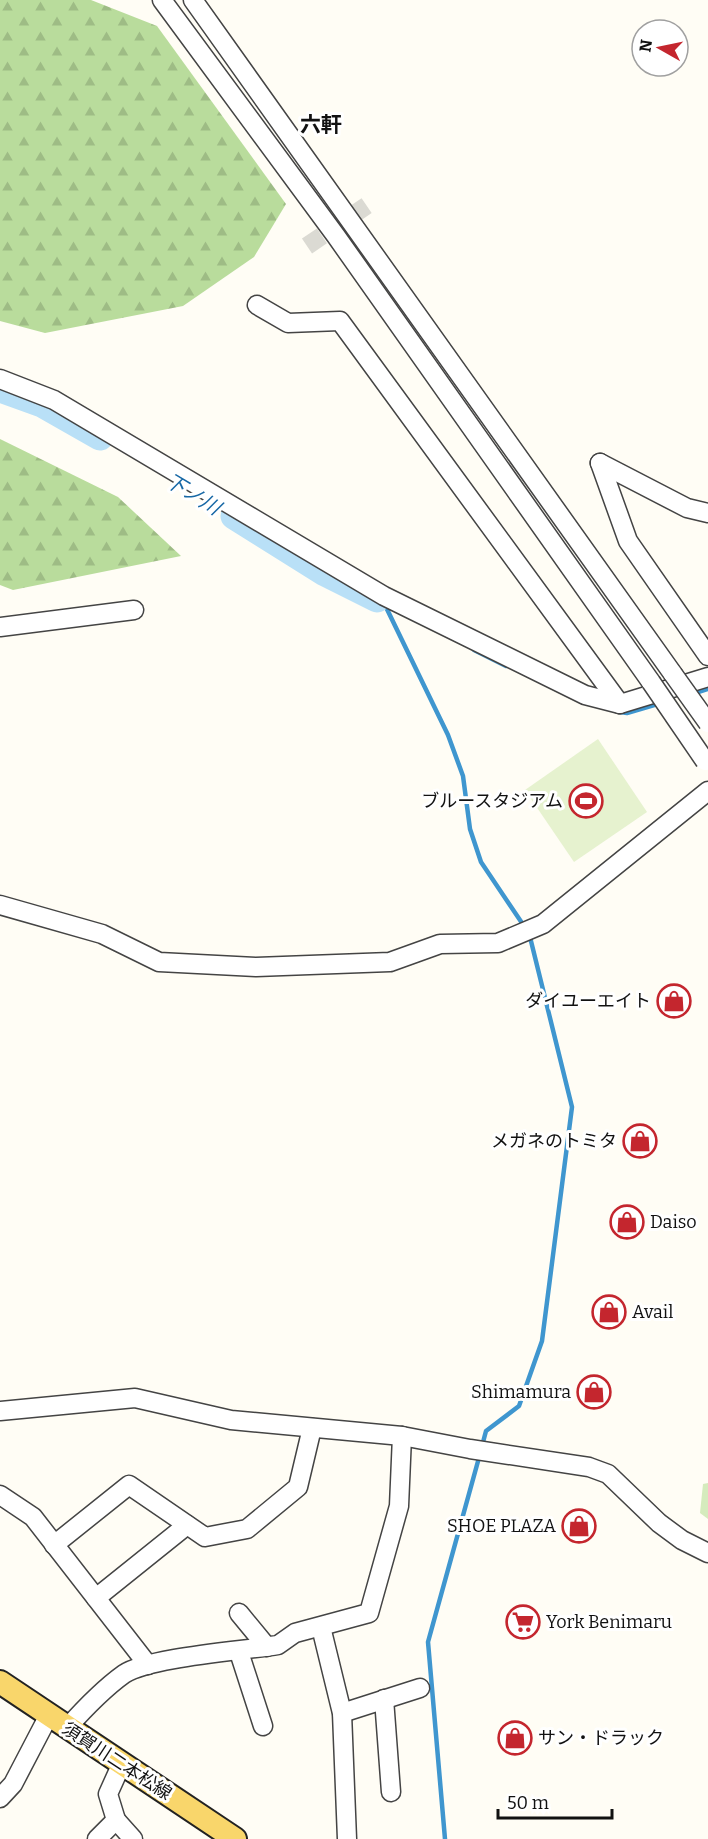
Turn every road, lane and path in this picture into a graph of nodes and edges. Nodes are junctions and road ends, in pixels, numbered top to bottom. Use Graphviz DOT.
graph roads {
  1 [pos="162,0"];
  2 [pos="193,0"];
  3 [pos="257,305"];
  4 [pos="0,379"];
  5 [pos="708,513"];
  6 [pos="134,610"];
  7 [pos="0,627"];
  8 [pos="708,656"];
  9 [pos="708,677"];
  10 [pos="620,704"];
  11 [pos="708,723"];
  12 [pos="707,763"];
  13 [pos="708,791"];
  14 [pos="0,905"];
  15 [pos="0,1411"];
  16 [pos="312,1428"];
  17 [pos="402,1436"];
  18 [pos="0,1496"];
  19 [pos="187,1525"];
  20 [pos="54,1545"];
  21 [pos="708,1553"];
  22 [pos="96,1598"];
  23 [pos="239,1613"];
  24 [pos="321,1627"];
  25 [pos="267,1647"];
  26 [pos="239,1652"];
  27 [pos="148,1665"];
  28 [pos="0,1682"];
  29 [pos="420,1688"];
  30 [pos="384,1700"];
  31 [pos="342,1713"];
  32 [pos="58,1722"];
  33 [pos="263,1726"];
  34 [pos="122,1763"];
  35 [pos="391,1792"];
  36 [pos="0,1798"];
  37 [pos="116,1820"];
  38 [pos="97,1839"];
  39 [pos="133,1839"];
  40 [pos="235,1839"];
  41 [pos="348,1839"];
  1 -- 12 [label="street, bridge"];
  2 -- 11 [label="street, bridge"];
  3 -- 10 [label="street"];
  4 -- 10 [label="street"];
  5 -- 8 [label="street"];
  6 -- 7 [label="street"];
  9 -- 10 [label="street"];
  13 -- 14 [label="street"];
  15 -- 16 [label="street"];
  16 -- 17 [label="street"];
  16 -- 19 [label="street"];
  17 -- 21 [label="street"];
  17 -- 24 [label="street"];
  18 -- 20 [label="street"];
  19 -- 20 [label="street"];
  19 -- 22 [label="street"];
  20 -- 22 [label="street"];
  22 -- 27 [label="street"];
  23 -- 25 [label="street"];
  24 -- 25 [label="street"];
  24 -- 31 [label="street"];
  25 -- 26 [label="street"];
  26 -- 27 [label="street"];
  26 -- 33 [label="street"];
  27 -- 32 [label="street"];
  28 -- 32 [label="main road, 須賀川二本松線"];
  29 -- 30 [label="street"];
  30 -- 31 [label="street"];
  30 -- 35 [label="street"];
  31 -- 41 [label="street"];
  32 -- 34 [label="main road, 須賀川二本松線"];
  32 -- 36 [label="street"];
  34 -- 37 [label="street"];
  34 -- 40 [label="main road, 須賀川二本松線"];
  37 -- 38 [label="street"];
  37 -- 39 [label="street"];
}
